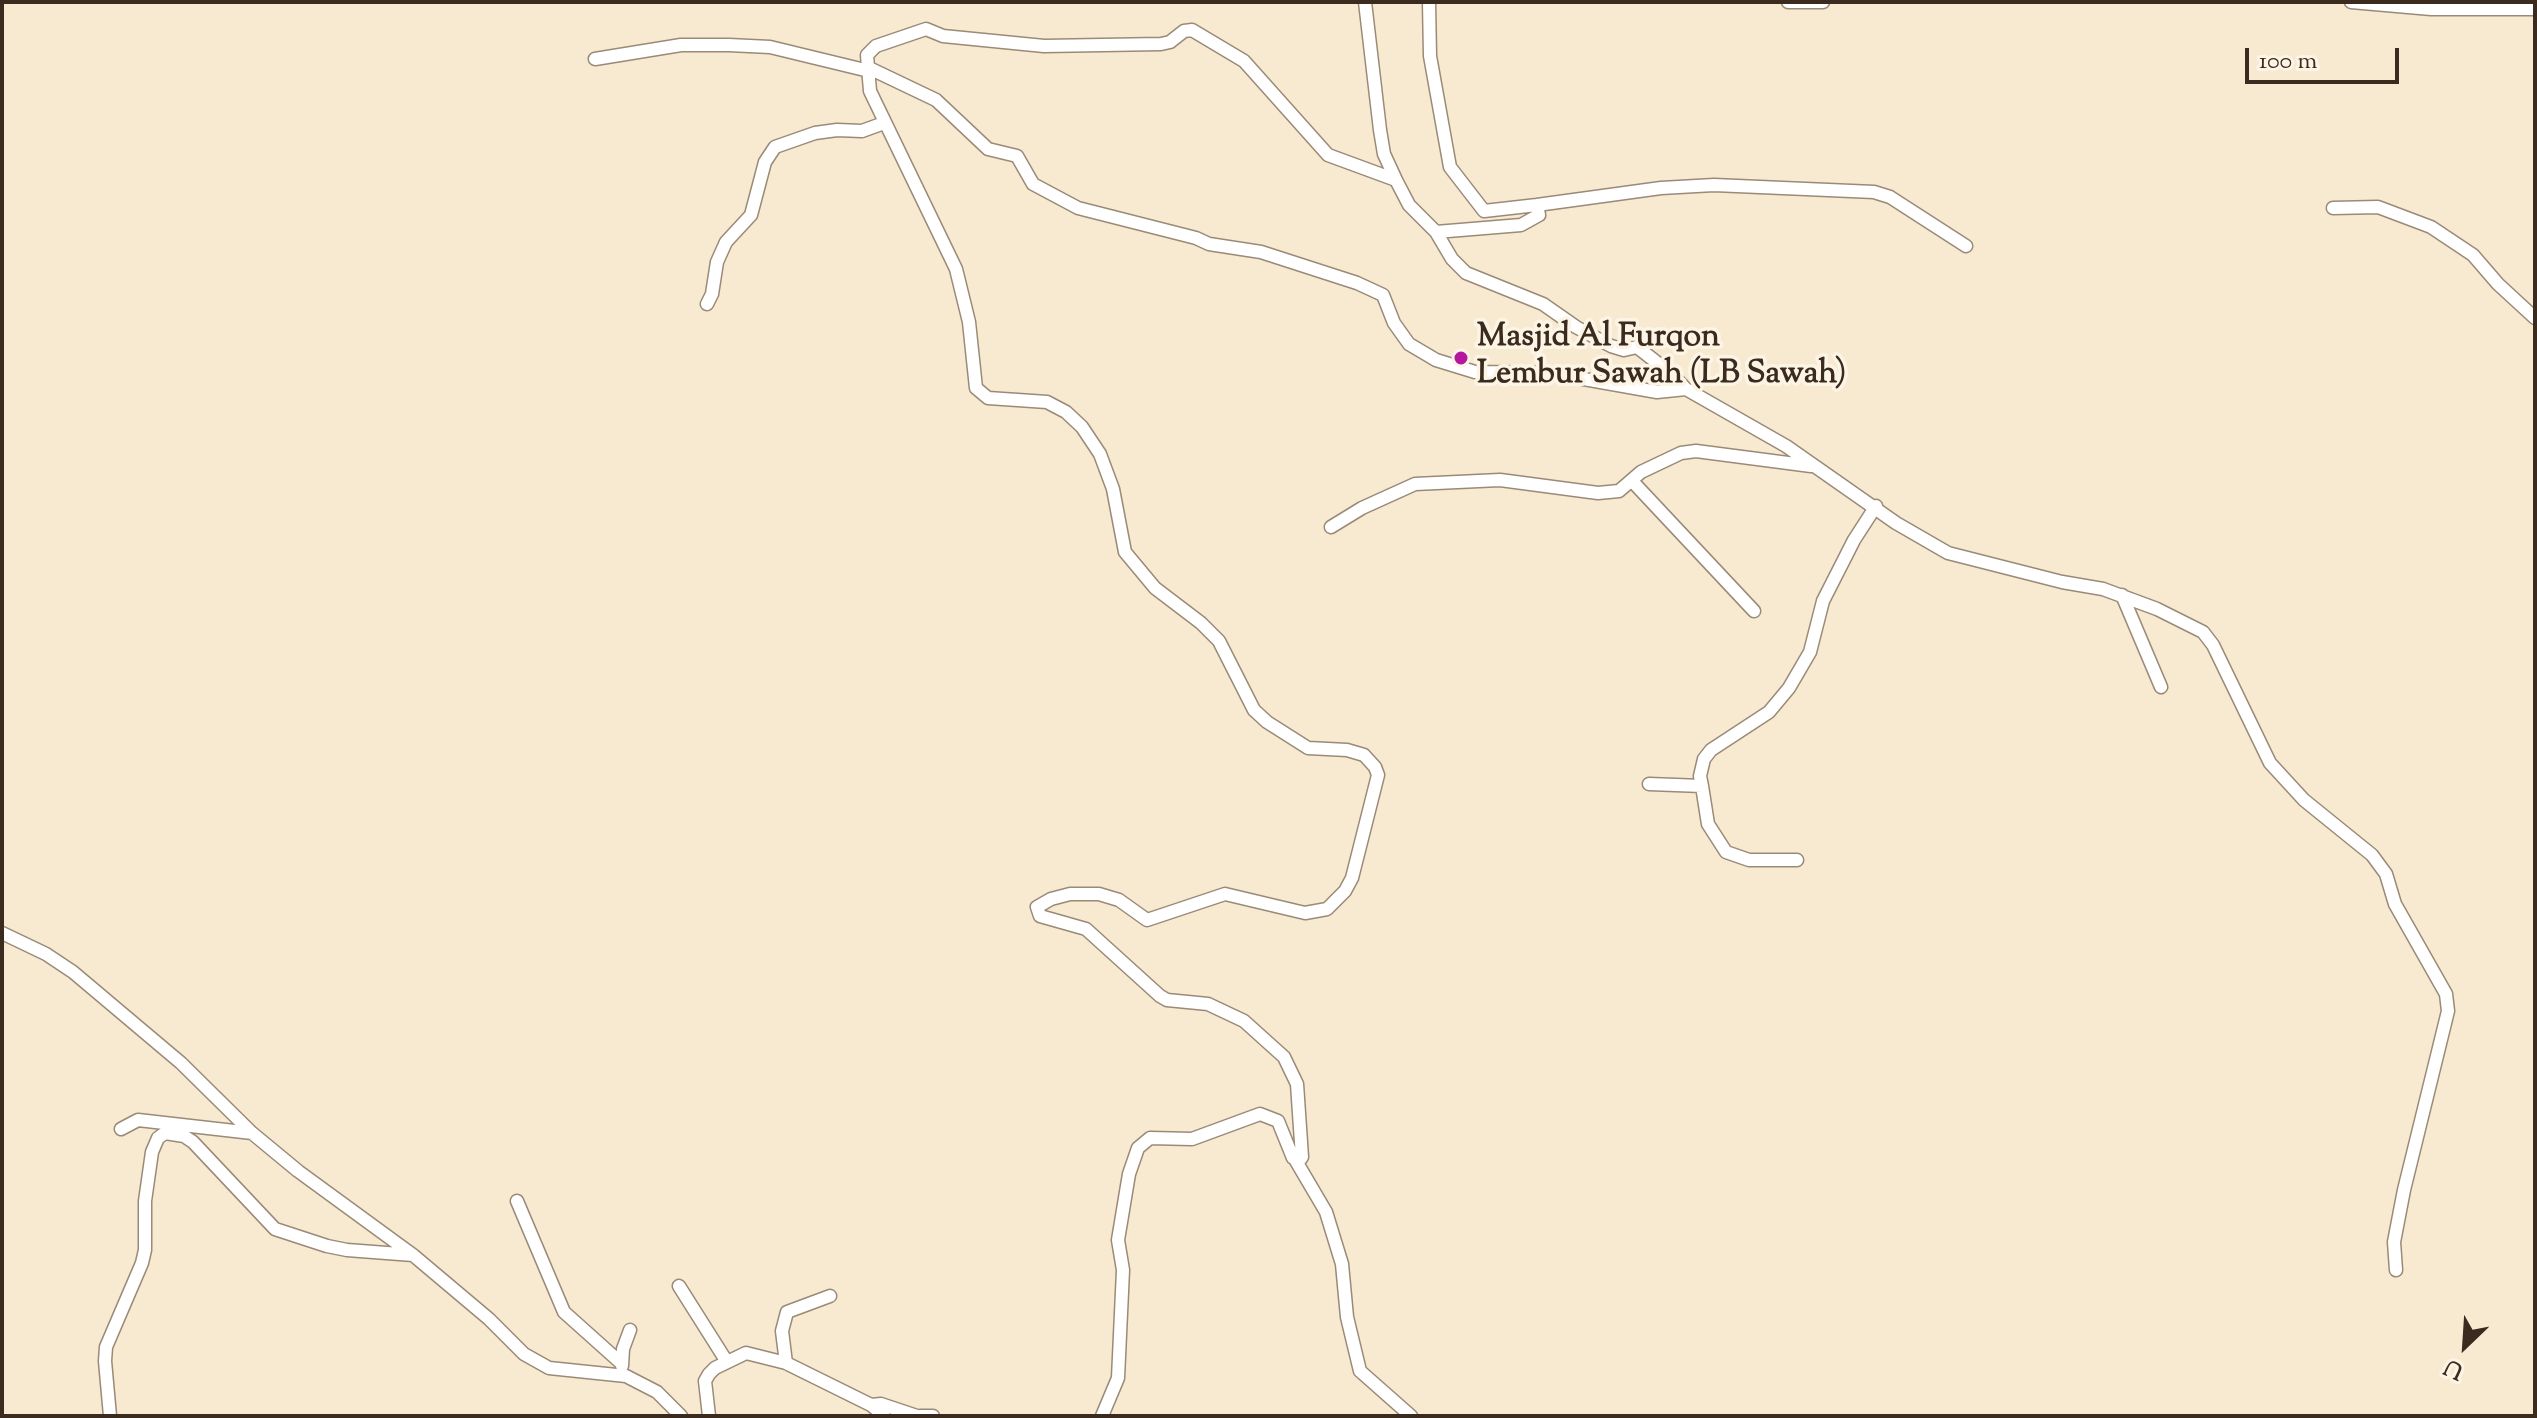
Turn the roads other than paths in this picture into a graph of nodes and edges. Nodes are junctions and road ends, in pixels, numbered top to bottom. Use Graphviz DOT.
graph roads {
  1 [pos="1365,2"];
  2 [pos="1429,2"];
  3 [pos="1788,2"];
  4 [pos="1823,2"];
  5 [pos="2351,2"];
  6 [pos="2535,9"];
  7 [pos="595,59"];
  8 [pos="869,70"];
  9 [pos="884,123"];
  10 [pos="1396,180"];
  11 [pos="1537,205"];
  12 [pos="2333,208"];
  13 [pos="1436,232"];
  14 [pos="1966,246"];
  15 [pos="707,304"];
  16 [pos="2535,318"];
  17 [pos="1686,389"];
  18 [pos="1815,466"];
  19 [pos="1633,482"];
  20 [pos="1876,506"];
  21 [pos="1331,527"];
  22 [pos="2122,595"];
  23 [pos="1754,611"];
  24 [pos="2161,687"];
  25 [pos="1649,784"];
  26 [pos="1702,786"];
  27 [pos="1797,860"];
  28 [pos="2,933"];
  29 [pos="121,1129"];
  30 [pos="252,1133"];
  31 [pos="1296,1161"];
  32 [pos="517,1201"];
  33 [pos="413,1255"];
  34 [pos="2396,1270"];
  35 [pos="679,1286"];
  36 [pos="830,1296"];
  37 [pos="630,1330"];
  38 [pos="727,1362"];
  39 [pos="621,1363"];
  40 [pos="786,1363"];
  41 [pos="626,1376"];
  42 [pos="871,1405"];
  43 [pos="110,1416"];
  44 [pos="681,1416"];
  45 [pos="709,1416"];
  46 [pos="884,1416"];
  47 [pos="918,1416"];
  48 [pos="933,1416"];
  49 [pos="1102,1416"];
  50 [pos="1411,1416"];
  1 -- 10 [label="street"];
  2 -- 11 [label="street"];
  3 -- 4 [label="street"];
  5 -- 6 [label="street"];
  7 -- 8 [label="street"];
  8 -- 9 [label="street"];
  8 -- 10 [label="street"];
  8 -- 17 [label="street"];
  9 -- 15 [label="street"];
  9 -- 31 [label="street"];
  10 -- 13 [label="street"];
  11 -- 13 [label="street"];
  11 -- 14 [label="street"];
  12 -- 16 [label="street"];
  13 -- 17 [label="street"];
  17 -- 18 [label="street"];
  18 -- 19 [label="street"];
  18 -- 20 [label="street"];
  19 -- 21 [label="street"];
  19 -- 23 [label="street"];
  20 -- 22 [label="street"];
  20 -- 26 [label="street"];
  22 -- 24 [label="street"];
  22 -- 34 [label="street"];
  25 -- 26 [label="street"];
  26 -- 27 [label="street"];
  28 -- 30 [label="street"];
  29 -- 30 [label="street"];
  30 -- 33 [label="street"];
  31 -- 49 [label="street"];
  31 -- 50 [label="street"];
  32 -- 39 [label="street"];
  33 -- 41 [label="street"];
  33 -- 43 [label="street"];
  35 -- 38 [label="street"];
  36 -- 40 [label="street"];
  37 -- 39 [label="street"];
  38 -- 40 [label="street"];
  38 -- 45 [label="street"];
  39 -- 41 [label="street"];
  40 -- 42 [label="street"];
  41 -- 44 [label="street"];
  42 -- 46 [label="street"];
  42 -- 47 [label="street"];
  47 -- 48 [label="street"];
}
